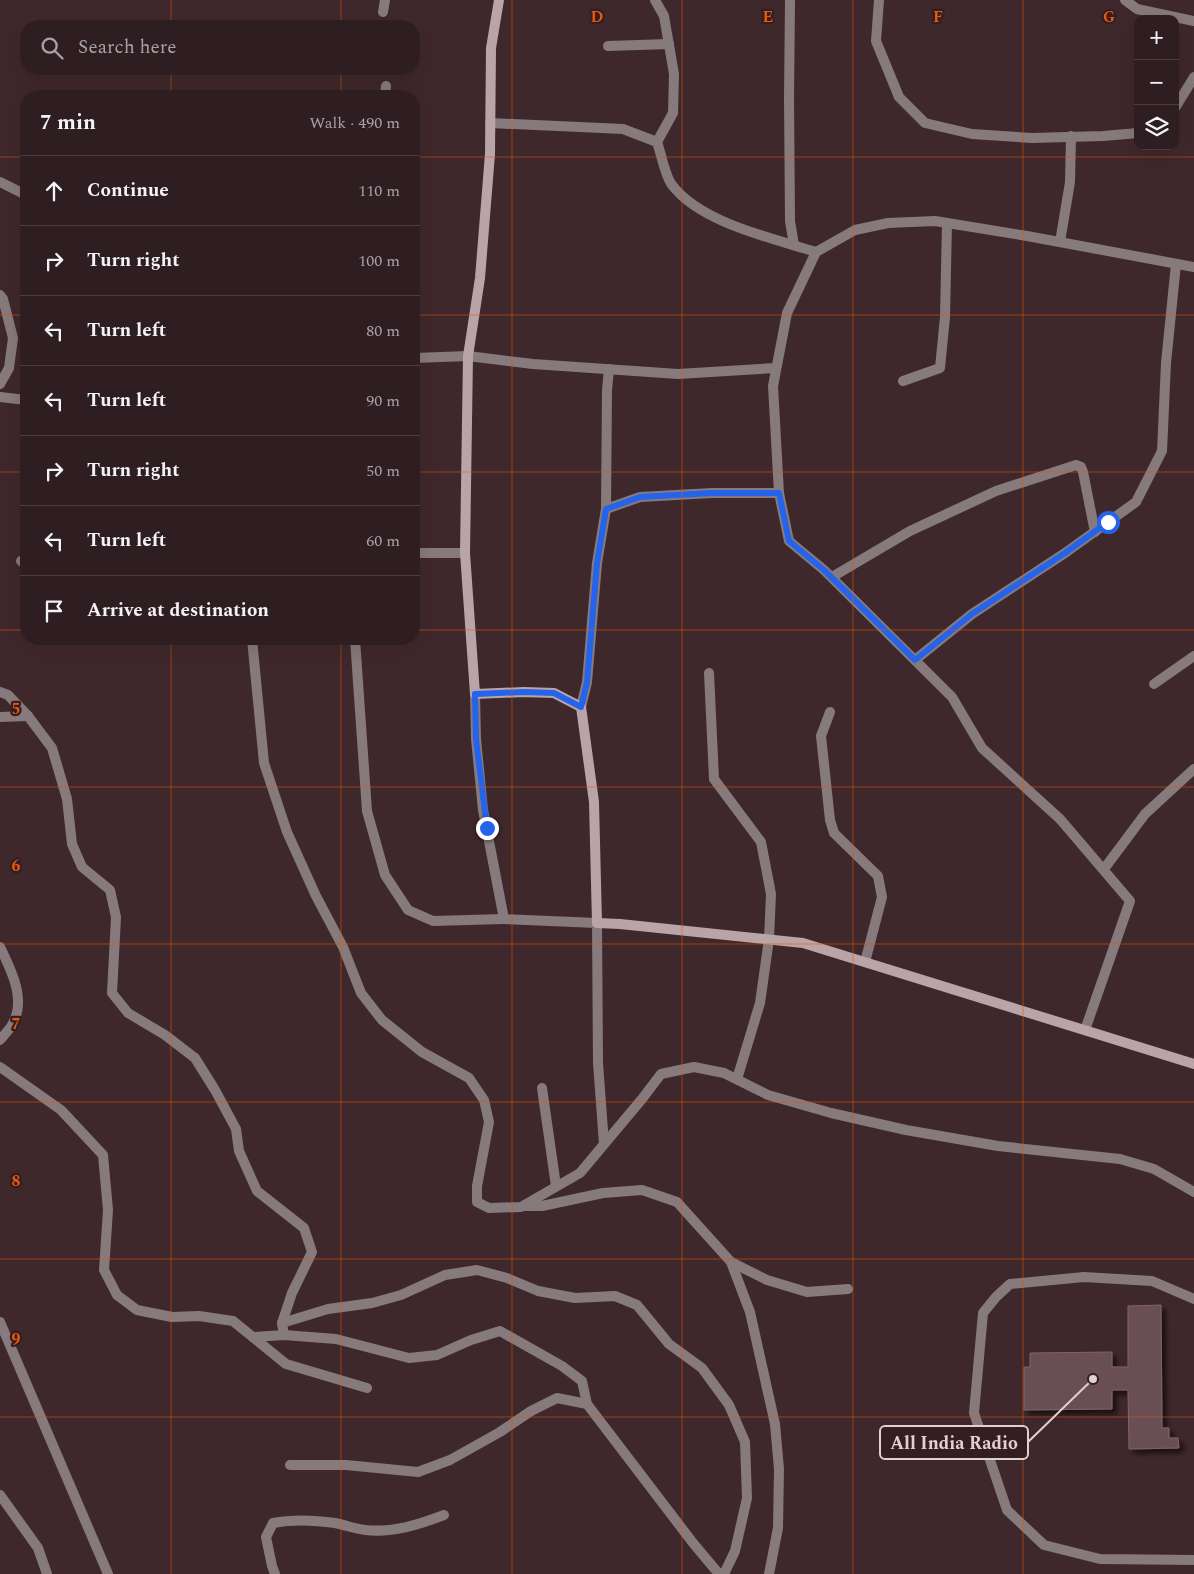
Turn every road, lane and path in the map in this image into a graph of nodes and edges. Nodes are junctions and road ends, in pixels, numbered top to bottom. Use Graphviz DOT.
graph roads {
  1 [pos="385,0"];
  2 [pos="499,0"];
  3 [pos="655,0"];
  4 [pos="790,0"];
  5 [pos="878,0"];
  6 [pos="1125,0"];
  7 [pos="383,12"];
  8 [pos="1194,21"];
  9 [pos="669,44"];
  10 [pos="608,46"];
  11 [pos="1194,77"];
  12 [pos="1191,90"];
  13 [pos="1178,105"];
  14 [pos="490,124"];
  15 [pos="1134,133"];
  16 [pos="1071,136"];
  17 [pos="657,142"];
  18 [pos="0,182"];
  19 [pos="20,192"];
  20 [pos="947,223"];
  21 [pos="1060,242"];
  22 [pos="794,245"];
  23 [pos="816,252"];
  24 [pos="1176,264"];
  25 [pos="1194,268"];
  26 [pos="0,295"];
  27 [pos="468,356"];
  28 [pos="420,358"];
  29 [pos="776,368"];
  30 [pos="609,370"];
  31 [pos="902,381"];
  32 [pos="0,384"];
  33 [pos="0,397"];
  34 [pos="20,399"];
  35 [pos="779,493"];
  36 [pos="606,509"];
  37 [pos="1095,532"];
  38 [pos="465,553"];
  39 [pos="420,554"];
  40 [pos="832,578"];
  41 [pos="253,645"];
  42 [pos="355,645"];
  43 [pos="1194,656"];
  44 [pos="915,660"];
  45 [pos="709,673"];
  46 [pos="1154,684"];
  47 [pos="0,692"];
  48 [pos="475,694"];
  49 [pos="581,707"];
  50 [pos="830,712"];
  51 [pos="28,716"];
  52 [pos="0,718"];
  53 [pos="1194,770"];
  54 [pos="1104,869"];
  55 [pos="504,919"];
  56 [pos="597,923"];
  57 [pos="769,939"];
  58 [pos="0,947"];
  59 [pos="865,962"];
  60 [pos="1085,1030"];
  61 [pos="0,1040"];
  62 [pos="1194,1064"];
  63 [pos="0,1067"];
  64 [pos="737,1079"];
  65 [pos="542,1088"];
  66 [pos="604,1144"];
  67 [pos="556,1186"];
  68 [pos="1194,1192"];
  69 [pos="520,1206"];
  70 [pos="731,1262"];
  71 [pos="848,1289"];
  72 [pos="1194,1299"];
  73 [pos="0,1322"];
  74 [pos="282,1323"];
  75 [pos="284,1335"];
  76 [pos="253,1337"];
  77 [pos="367,1388"];
  78 [pos="587,1404"];
  79 [pos="290,1465"];
  80 [pos="0,1495"];
  81 [pos="444,1515"];
  82 [pos="1194,1560"];
  83 [pos="48,1574"];
  84 [pos="108,1574"];
  85 [pos="275,1574"];
  86 [pos="719,1574"];
  87 [pos="724,1574"];
  88 [pos="769,1574"];
  1 -- 7 [label="street"];
  2 -- 14 [label="street"];
  3 -- 9 [label="street"];
  4 -- 22 [label="street"];
  5 -- 16 [label="street"];
  6 -- 8 [label="street"];
  9 -- 10 [label="street"];
  9 -- 17 [label="street"];
  11 -- 12 [label="street"];
  12 -- 13 [label="street"];
  14 -- 17 [label="street"];
  14 -- 27 [label="street"];
  15 -- 16 [label="street"];
  16 -- 21 [label="street"];
  17 -- 22 [label="street"];
  18 -- 19 [label="street"];
  20 -- 21 [label="street"];
  20 -- 23 [label="street"];
  20 -- 31 [label="street"];
  21 -- 24 [label="street"];
  22 -- 23 [label="street"];
  23 -- 29 [label="street"];
  24 -- 25 [label="street"];
  24 -- 37 [label="street"];
  26 -- 32 [label="street"];
  27 -- 28 [label="street"];
  27 -- 30 [label="street"];
  27 -- 38 [label="street"];
  29 -- 30 [label="street"];
  29 -- 35 [label="street"];
  30 -- 36 [label="street"];
  33 -- 34 [label="street"];
  35 -- 36 [label="street"];
  35 -- 40 [label="street"];
  36 -- 49 [label="street"];
  37 -- 40 [label="street"];
  37 -- 44 [label="street"];
  38 -- 39 [label="street"];
  38 -- 48 [label="street"];
  40 -- 44 [label="street"];
  41 -- 69 [label="street"];
  42 -- 55 [label="street"];
  43 -- 46 [label="street"];
  44 -- 54 [label="street"];
  45 -- 57 [label="street"];
  47 -- 51 [label="street"];
  48 -- 49 [label="street"];
  48 -- 55 [label="street"];
  49 -- 56 [label="street"];
  50 -- 59 [label="street"];
  51 -- 52 [label="street"];
  51 -- 74 [label="street"];
  53 -- 54 [label="street"];
  54 -- 60 [label="street"];
  55 -- 56 [label="street"];
  56 -- 57 [label="street"];
  56 -- 66 [label="street"];
  57 -- 59 [label="street"];
  57 -- 64 [label="street"];
  58 -- 61 [label="street"];
  59 -- 60 [label="street"];
  60 -- 62 [label="street"];
  63 -- 76 [label="street"];
  64 -- 66 [label="street"];
  64 -- 68 [label="street"];
  65 -- 67 [label="street"];
  66 -- 67 [label="street"];
  67 -- 69 [label="street"];
  69 -- 70 [label="street"];
  70 -- 71 [label="street"];
  70 -- 88 [label="street"];
  72 -- 82 [label="street"];
  73 -- 84 [label="street"];
  74 -- 75 [label="street"];
  74 -- 87 [label="street"];
  75 -- 76 [label="street"];
  75 -- 78 [label="street"];
  76 -- 77 [label="street"];
  78 -- 79 [label="street"];
  78 -- 86 [label="street"];
  80 -- 83 [label="street"];
  81 -- 85 [label="street"];
}
